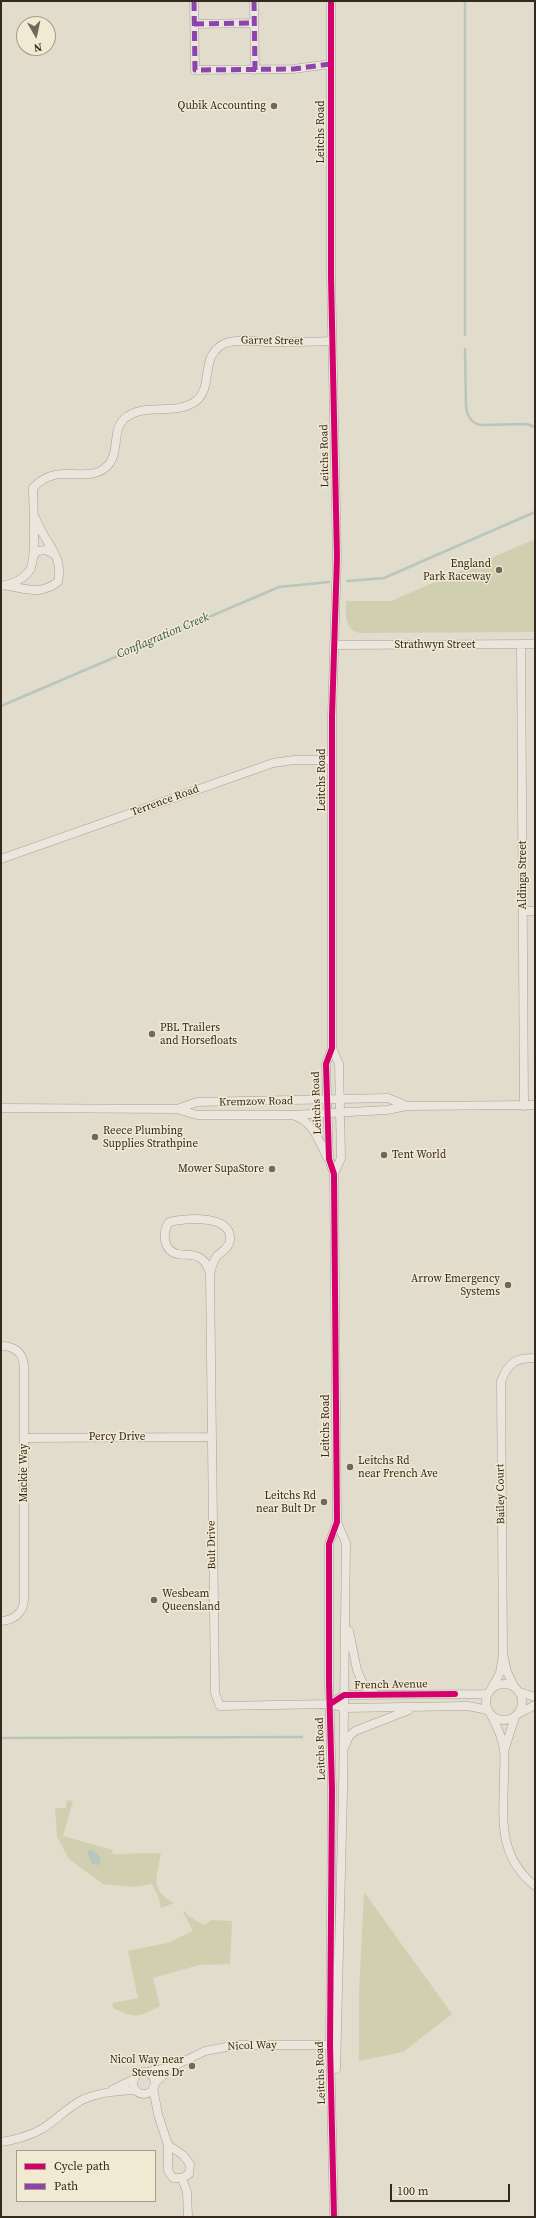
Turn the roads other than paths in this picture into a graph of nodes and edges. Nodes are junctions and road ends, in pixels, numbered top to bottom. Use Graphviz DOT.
graph roads {
  1 [pos="194,1"];
  2 [pos="254,1"];
  3 [pos="331,1"];
  4 [pos="254,23"];
  5 [pos="194,24"];
  6 [pos="330,64"];
  7 [pos="255,70"];
  8 [pos="332,341"];
  9 [pos="33,513"];
  10 [pos="33,556"];
  11 [pos="58,557"];
  12 [pos="2,585"];
  13 [pos="521,644"];
  14 [pos="535,644"];
  15 [pos="334,645"];
  16 [pos="332,760"];
  17 [pos="1,859"];
  18 [pos="523,911"];
  19 [pos="535,911"];
  20 [pos="332,1048"];
  21 [pos="327,1100"];
  22 [pos="340,1100"];
  23 [pos="407,1106"];
  24 [pos="524,1106"];
  25 [pos="535,1106"];
  26 [pos="1,1108"];
  27 [pos="177,1109"];
  28 [pos="340,1112"];
  29 [pos="328,1113"];
  30 [pos="292,1115"];
  31 [pos="328,1159"];
  32 [pos="334,1174"];
  33 [pos="210,1273"];
  34 [pos="1,1346"];
  35 [pos="535,1358"];
  36 [pos="210,1437"];
  37 [pos="24,1438"];
  38 [pos="337,1522"];
  39 [pos="345,1594"];
  40 [pos="1,1621"];
  41 [pos="503,1654"];
  42 [pos="517,1690"];
  43 [pos="490,1691"];
  44 [pos="344,1695"];
  45 [pos="376,1695"];
  46 [pos="535,1697"];
  47 [pos="330,1704"];
  48 [pos="535,1705"];
  49 [pos="344,1708"];
  50 [pos="416,1708"];
  51 [pos="490,1712"];
  52 [pos="516,1716"];
  53 [pos="344,1748"];
  54 [pos="504,1751"];
  55 [pos="535,1886"];
  56 [pos="333,2045"];
  57 [pos="172,2067"];
  58 [pos="148,2072"];
  59 [pos="134,2079"];
  60 [pos="154,2086"];
  61 [pos="109,2092"];
  62 [pos="139,2092"];
  63 [pos="158,2114"];
  64 [pos="1,2142"];
  65 [pos="168,2145"];
  66 [pos="182,2178"];
  67 [pos="188,2217"];
  68 [pos="334,2217"];
  1 -- 5 [label="street"];
  2 -- 4 [label="street"];
  3 -- 6 [label="street, Leitchs Road"];
  4 -- 5 [label="street"];
  4 -- 7 [label="street"];
  5 -- 7 [label="street"];
  6 -- 7 [label="street"];
  6 -- 8 [label="street, Leitchs Road"];
  8 -- 9 [label="street, Garret Street"];
  8 -- 15 [label="street, Leitchs Road"];
  9 -- 10 [label="street"];
  9 -- 11 [label="street"];
  10 -- 11 [label="street"];
  10 -- 12 [label="street"];
  11 -- 12 [label="street"];
  13 -- 14 [label="street, Strathwyn Street"];
  13 -- 15 [label="street, Strathwyn Street"];
  13 -- 18 [label="street, Aldinga Street"];
  15 -- 16 [label="street, Leitchs Road"];
  16 -- 17 [label="street, Terrence Road"];
  16 -- 20 [label="street, Leitchs Road"];
  18 -- 19 [label="street"];
  18 -- 24 [label="street, Aldinga Street"];
  20 -- 21 [label="street, Leitchs Road"];
  20 -- 22 [label="street, Leitchs Road"];
  21 -- 22 [label="street, Kremzow Road"];
  21 -- 27 [label="street, Kremzow Road"];
  21 -- 29 [label="street, Leitchs Road"];
  22 -- 23 [label="street, Kremzow Road"];
  22 -- 28 [label="street, Leitchs Road"];
  23 -- 24 [label="street, Kremzow Road"];
  23 -- 28 [label="street, Kremzow Road"];
  24 -- 25 [label="street, Kremzow Road"];
  26 -- 27 [label="street, Kremzow Road"];
  27 -- 30 [label="street, Kremzow Road"];
  28 -- 29 [label="street, Kremzow Road"];
  28 -- 32 [label="street, Leitchs Road"];
  29 -- 30 [label="street, Kremzow Road"];
  29 -- 31 [label="street, Leitchs Road"];
  30 -- 31 [label="street"];
  31 -- 32 [label="street, Leitchs Road"];
  32 -- 38 [label="street, Leitchs Road"];
  33 -- 33 [label="street, Bult Drive"];
  33 -- 36 [label="street, Bult Drive"];
  34 -- 37 [label="street, Mackie Way"];
  35 -- 41 [label="street, Bailey Court"];
  36 -- 37 [label="street, Percy Drive"];
  36 -- 47 [label="street, Bult Drive"];
  37 -- 40 [label="street, Mackie Way"];
  38 -- 39 [label="street, Leitchs Road"];
  38 -- 47 [label="street, Leitchs Road"];
  39 -- 44 [label="street, Leitchs Road"];
  39 -- 45 [label="street"];
  41 -- 42 [label="street, Bailey Court"];
  41 -- 43 [label="street, Bailey Court"];
  42 -- 43 [label="street"];
  42 -- 46 [label="street"];
  42 -- 52 [label="street"];
  43 -- 45 [label="street, French Avenue"];
  43 -- 51 [label="street"];
  44 -- 45 [label="street, French Avenue"];
  44 -- 47 [label="street, French Avenue"];
  44 -- 49 [label="street, Leitchs Road"];
  47 -- 49 [label="street, French Avenue"];
  47 -- 56 [label="street, Leitchs Road"];
  48 -- 52 [label="street"];
  49 -- 50 [label="street, French Avenue"];
  49 -- 53 [label="street, Leitchs Road"];
  50 -- 51 [label="street, French Avenue"];
  50 -- 53 [label="street"];
  51 -- 52 [label="street"];
  51 -- 54 [label="street"];
  52 -- 54 [label="street"];
  53 -- 56 [label="street, Leitchs Road"];
  54 -- 55 [label="street"];
  56 -- 57 [label="street, Nicol Way"];
  56 -- 68 [label="street, Leitchs Road"];
  57 -- 58 [label="street, Nicol Way"];
  57 -- 60 [label="street, Nicol Way"];
  58 -- 59 [label="street"];
  58 -- 60 [label="street"];
  59 -- 61 [label="street"];
  59 -- 62 [label="street"];
  60 -- 62 [label="street"];
  60 -- 63 [label="street"];
  61 -- 62 [label="street"];
  61 -- 64 [label="street"];
  62 -- 63 [label="street"];
  63 -- 65 [label="street"];
  65 -- 66 [label="street"];
  65 -- 66 [label="street"];
  66 -- 67 [label="street"];
}
